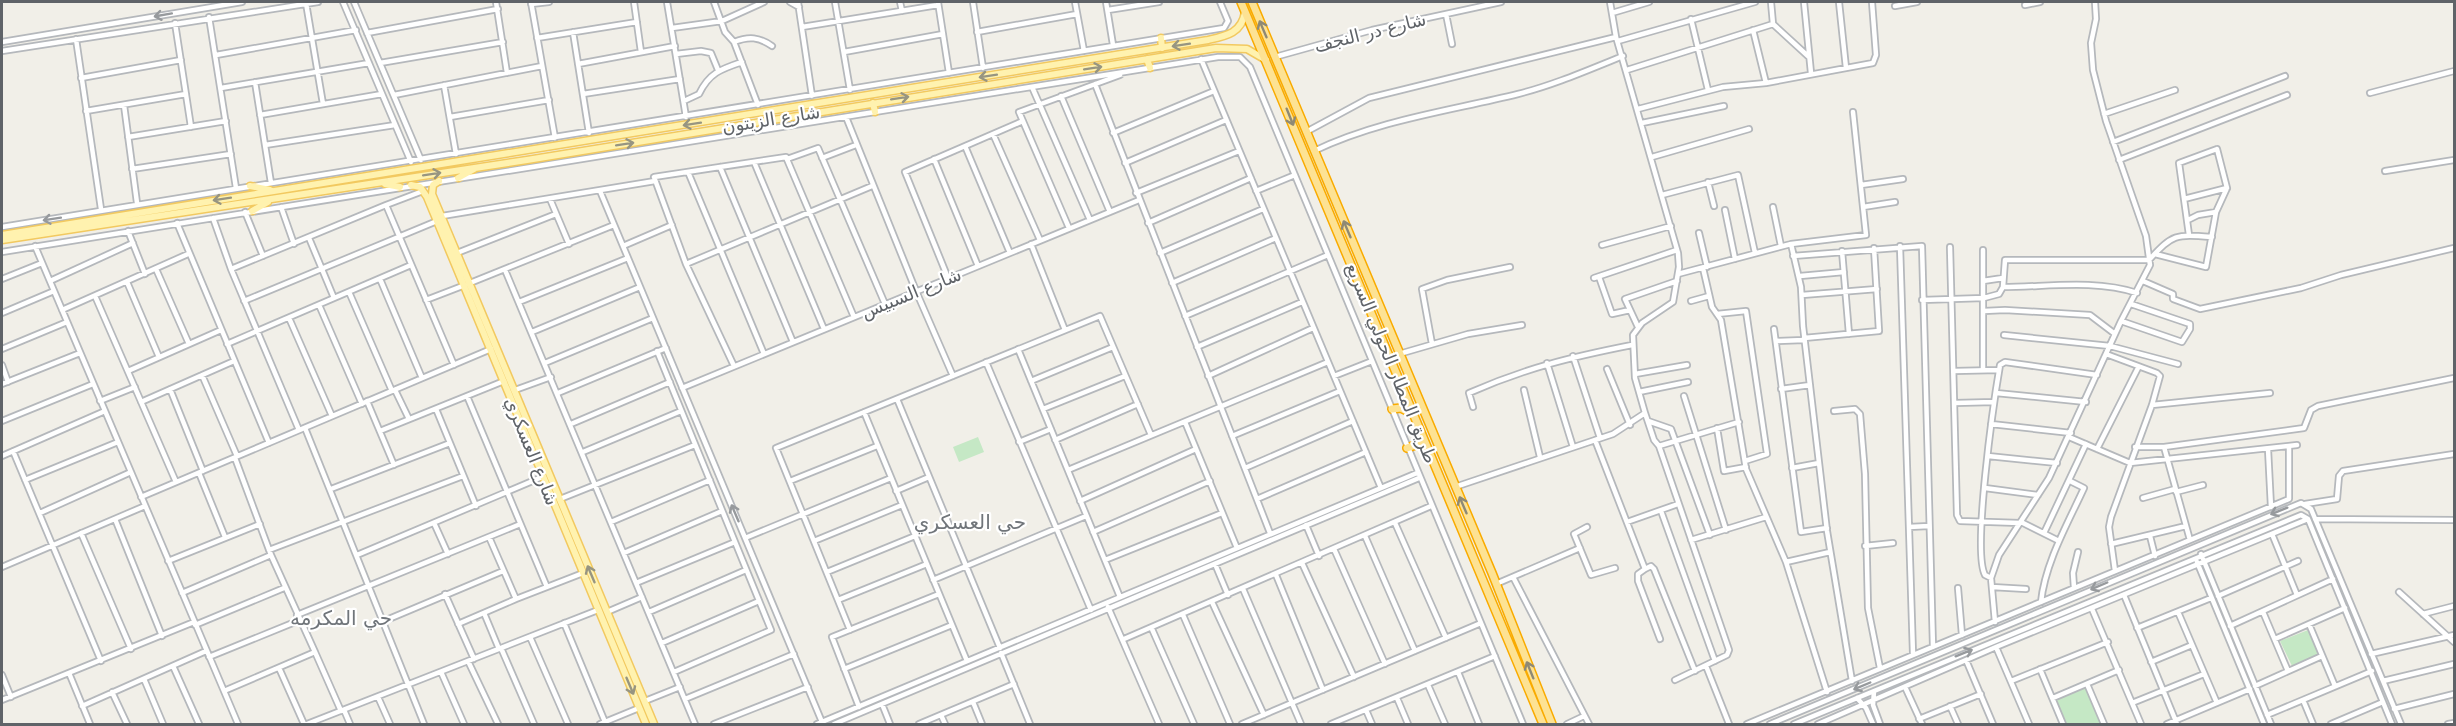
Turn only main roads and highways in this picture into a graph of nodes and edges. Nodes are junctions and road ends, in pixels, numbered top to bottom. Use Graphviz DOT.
graph roads {
  1 [pos="1241,2"];
  2 [pos="1252,2"];
  3 [pos="1245,11"];
  4 [pos="1161,38"];
  5 [pos="1200,42"];
  6 [pos="1162,48"];
  7 [pos="1201,50"];
  8 [pos="1035,59"];
  9 [pos="1148,59"];
  10 [pos="1268,63"];
  11 [pos="1036,68"];
  12 [pos="1150,68"];
  13 [pos="1022,79"];
  14 [pos="958,81"];
  15 [pos="940,84"];
  16 [pos="865,87"];
  17 [pos="1024,88"];
  18 [pos="961,89"];
  19 [pos="941,92"];
  20 [pos="867,95"];
  21 [pos="873,103"];
  22 [pos="821,111"];
  23 [pos="875,112"];
  24 [pos="823,120"];
  25 [pos="544,148"];
  26 [pos="525,151"];
  27 [pos="546,157"];
  28 [pos="527,160"];
  29 [pos="482,166"];
  30 [pos="458,178"];
  31 [pos="439,181"];
  32 [pos="324,183"];
  33 [pos="375,183"];
  34 [pos="411,185"];
  35 [pos="250,186"];
  36 [pos="306,186"];
  37 [pos="400,187"];
  38 [pos="280,190"];
  39 [pos="325,192"];
  40 [pos="308,194"];
  41 [pos="428,194"];
  42 [pos="271,200"];
  43 [pos="248,212"];
  44 [pos="439,219"];
  45 [pos="40,232"];
  46 [pos="2,235"];
  47 [pos="2,240"];
  48 [pos="467,284"];
  49 [pos="1392,409"];
  50 [pos="1413,414"];
  51 [pos="1424,442"];
  52 [pos="1407,448"];
  53 [pos="1483,552"];
  54 [pos="1472,557"];
  55 [pos="1492,573"];
  56 [pos="1481,578"];
  57 [pos="619,650"];
  58 [pos="625,664"];
  59 [pos="646,724"];
  60 [pos="654,724"];
  61 [pos="1542,724"];
  62 [pos="1552,724"];
  1 -- 3 [label="highway, طريق المطار الحولي السريع"];
  53 -- 2 [label="highway, طريق المطار الحولي السريع, one-way"];
  3 -- 5 [label="main road, شارع الزيتون"];
  3 -- 10 [label="highway, طريق المطار الحولي السريع"];
  4 -- 6 [label="main road"];
  5 -- 6 [label="main road, شارع الزيتون, one-way"];
  5 -- 7 [label="main road"];
  6 -- 11 [label="main road, شارع الزيتون"];
  7 -- 9 [label="main road, شارع الزيتون"];
  7 -- 10 [label="main road, شارع الزيتون"];
  8 -- 11 [label="main road"];
  9 -- 12 [label="main road"];
  13 -- 9 [label="main road, شارع الزيتون, one-way"];
  10 -- 50 [label="highway, طريق المطار الحولي السريع, one-way"];
  11 -- 14 [label="main road, شارع الزيتون, one-way"];
  13 -- 17 [label="main road"];
  13 -- 18 [label="main road, شارع الزيتون"];
  14 -- 15 [label="main road, شارع الزيتون"];
  14 -- 18 [label="main road"];
  15 -- 19 [label="main road"];
  15 -- 20 [label="main road, شارع الزيتون"];
  16 -- 20 [label="main road"];
  18 -- 19 [label="main road, شارع الزيتون"];
  21 -- 19 [label="main road, شارع الزيتون, one-way"];
  20 -- 25 [label="main road, شارع الزيتون, one-way"];
  21 -- 22 [label="main road, شارع الزيتون"];
  21 -- 23 [label="main road"];
  22 -- 24 [label="main road"];
  27 -- 22 [label="main road, شارع الزيتون, one-way"];
  25 -- 26 [label="main road, شارع الزيتون"];
  25 -- 27 [label="main road"];
  26 -- 28 [label="main road"];
  26 -- 32 [label="main road, شارع الزيتون"];
  27 -- 28 [label="main road, شارع الزيتون"];
  28 -- 29 [label="main road, شارع الزيتون"];
  29 -- 30 [label="main road"];
  33 -- 29 [label="main road, شارع الزيتون, one-way"];
  31 -- 41 [label="main road"];
  32 -- 36 [label="main road, شارع الزيتون"];
  32 -- 39 [label="main road"];
  33 -- 37 [label="main road"];
  33 -- 39 [label="main road, شارع الزيتون"];
  34 -- 41 [label="main road"];
  35 -- 38 [label="main road"];
  36 -- 38 [label="main road, شارع الزيتون"];
  36 -- 40 [label="main road"];
  38 -- 45 [label="main road, شارع الزيتون, one-way"];
  39 -- 40 [label="main road, شارع الزيتون"];
  40 -- 42 [label="main road, شارع الزيتون"];
  41 -- 44 [label="main road, شارع العسكري"];
  42 -- 43 [label="main road"];
  42 -- 45 [label="main road, شارع الزيتون"];
  44 -- 48 [label="main road, شارع العسكري"];
  44 -- 48 [label="main road, شارع العسكري"];
  45 -- 46 [label="main road"];
  45 -- 47 [label="main road"];
  57 -- 48 [label="main road, شارع العسكري, one-way"];
  48 -- 57 [label="main road, شارع العسكري"];
  49 -- 50 [label="highway"];
  50 -- 51 [label="highway, طريق المطار الحولي السريع"];
  51 -- 52 [label="highway"];
  51 -- 54 [label="highway, طريق المطار الحولي السريع"];
  53 -- 54 [label="highway"];
  53 -- 55 [label="highway, طريق المطار الحولي السريع"];
  54 -- 56 [label="highway, طريق المطار الحولي السريع"];
  55 -- 56 [label="highway"];
  62 -- 55 [label="highway, طريق المطار الحولي السريع, one-way"];
  56 -- 61 [label="highway, طريق المطار الحولي السريع"];
  57 -- 58 [label="main road, شارع العسكري"];
  58 -- 59 [label="main road, شارع العسكري, one-way"];
  58 -- 60 [label="main road, شارع العسكري"];
}
